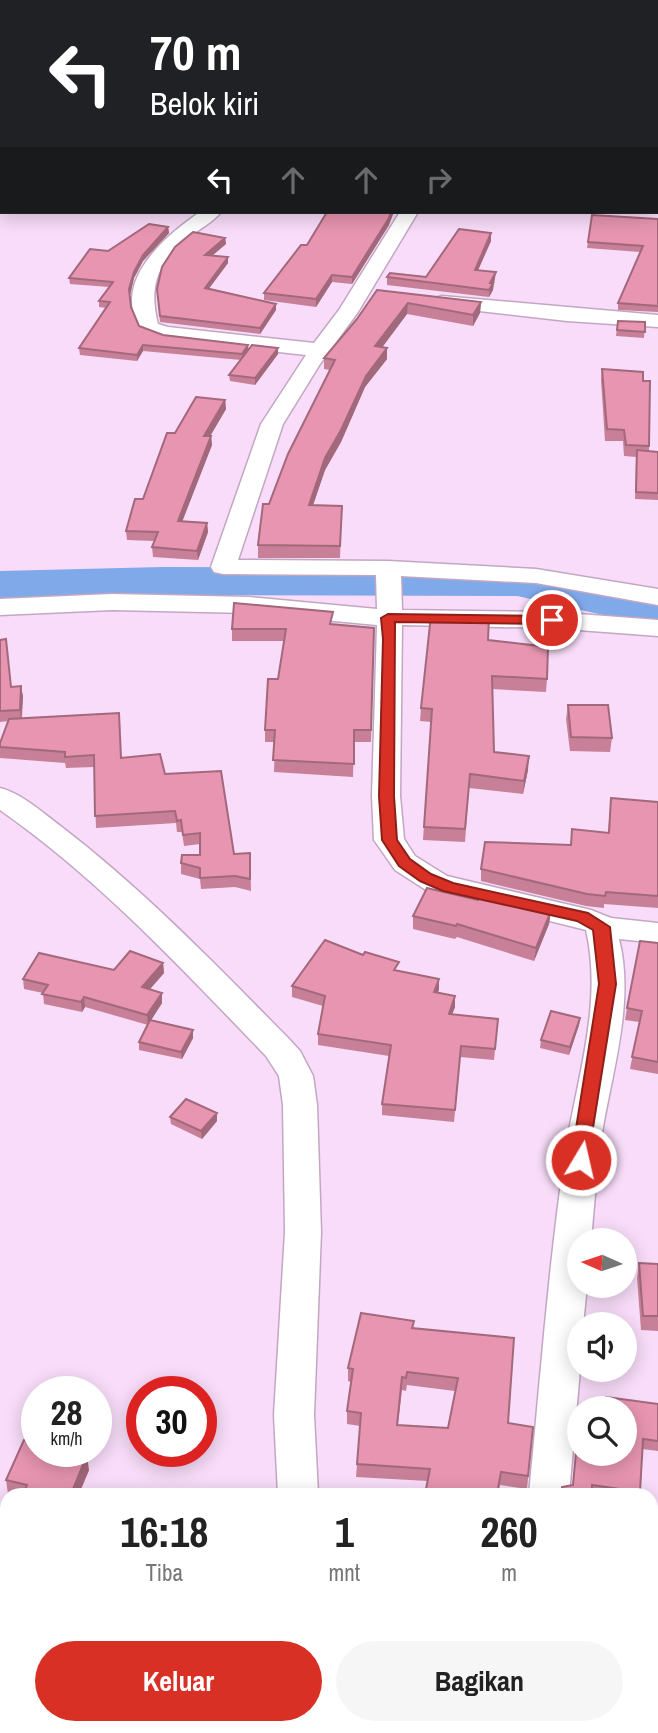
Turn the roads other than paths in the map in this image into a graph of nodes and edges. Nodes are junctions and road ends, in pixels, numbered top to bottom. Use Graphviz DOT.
graph roads {
  1 [pos="209,214"];
  2 [pos="408,214"];
  3 [pos="362,290"];
  4 [pos="388,294"];
  5 [pos="427,300"];
  6 [pos="658,321"];
  7 [pos="320,350"];
  8 [pos="216,587"];
  9 [pos="388,590"];
  10 [pos="658,597"];
  11 [pos="0,607"];
  12 [pos="658,628"];
  13 [pos="0,797"];
  14 [pos="601,927"];
  15 [pos="658,933"];
  16 [pos="298,1488"];
  17 [pos="550,1488"];
  1 -- 7 [label="street"];
  2 -- 3 [label="street"];
  3 -- 4 [label="street"];
  3 -- 7 [label="street"];
  5 -- 6 [label="street"];
  7 -- 8 [label="street"];
  8 -- 9 [label="street"];
  8 -- 9 [label="street"];
  8 -- 11 [label="street"];
  9 -- 10 [label="street"];
  9 -- 12 [label="street"];
  9 -- 14 [label="street"];
  13 -- 16 [label="street"];
  14 -- 15 [label="street"];
  14 -- 17 [label="street"];
}
